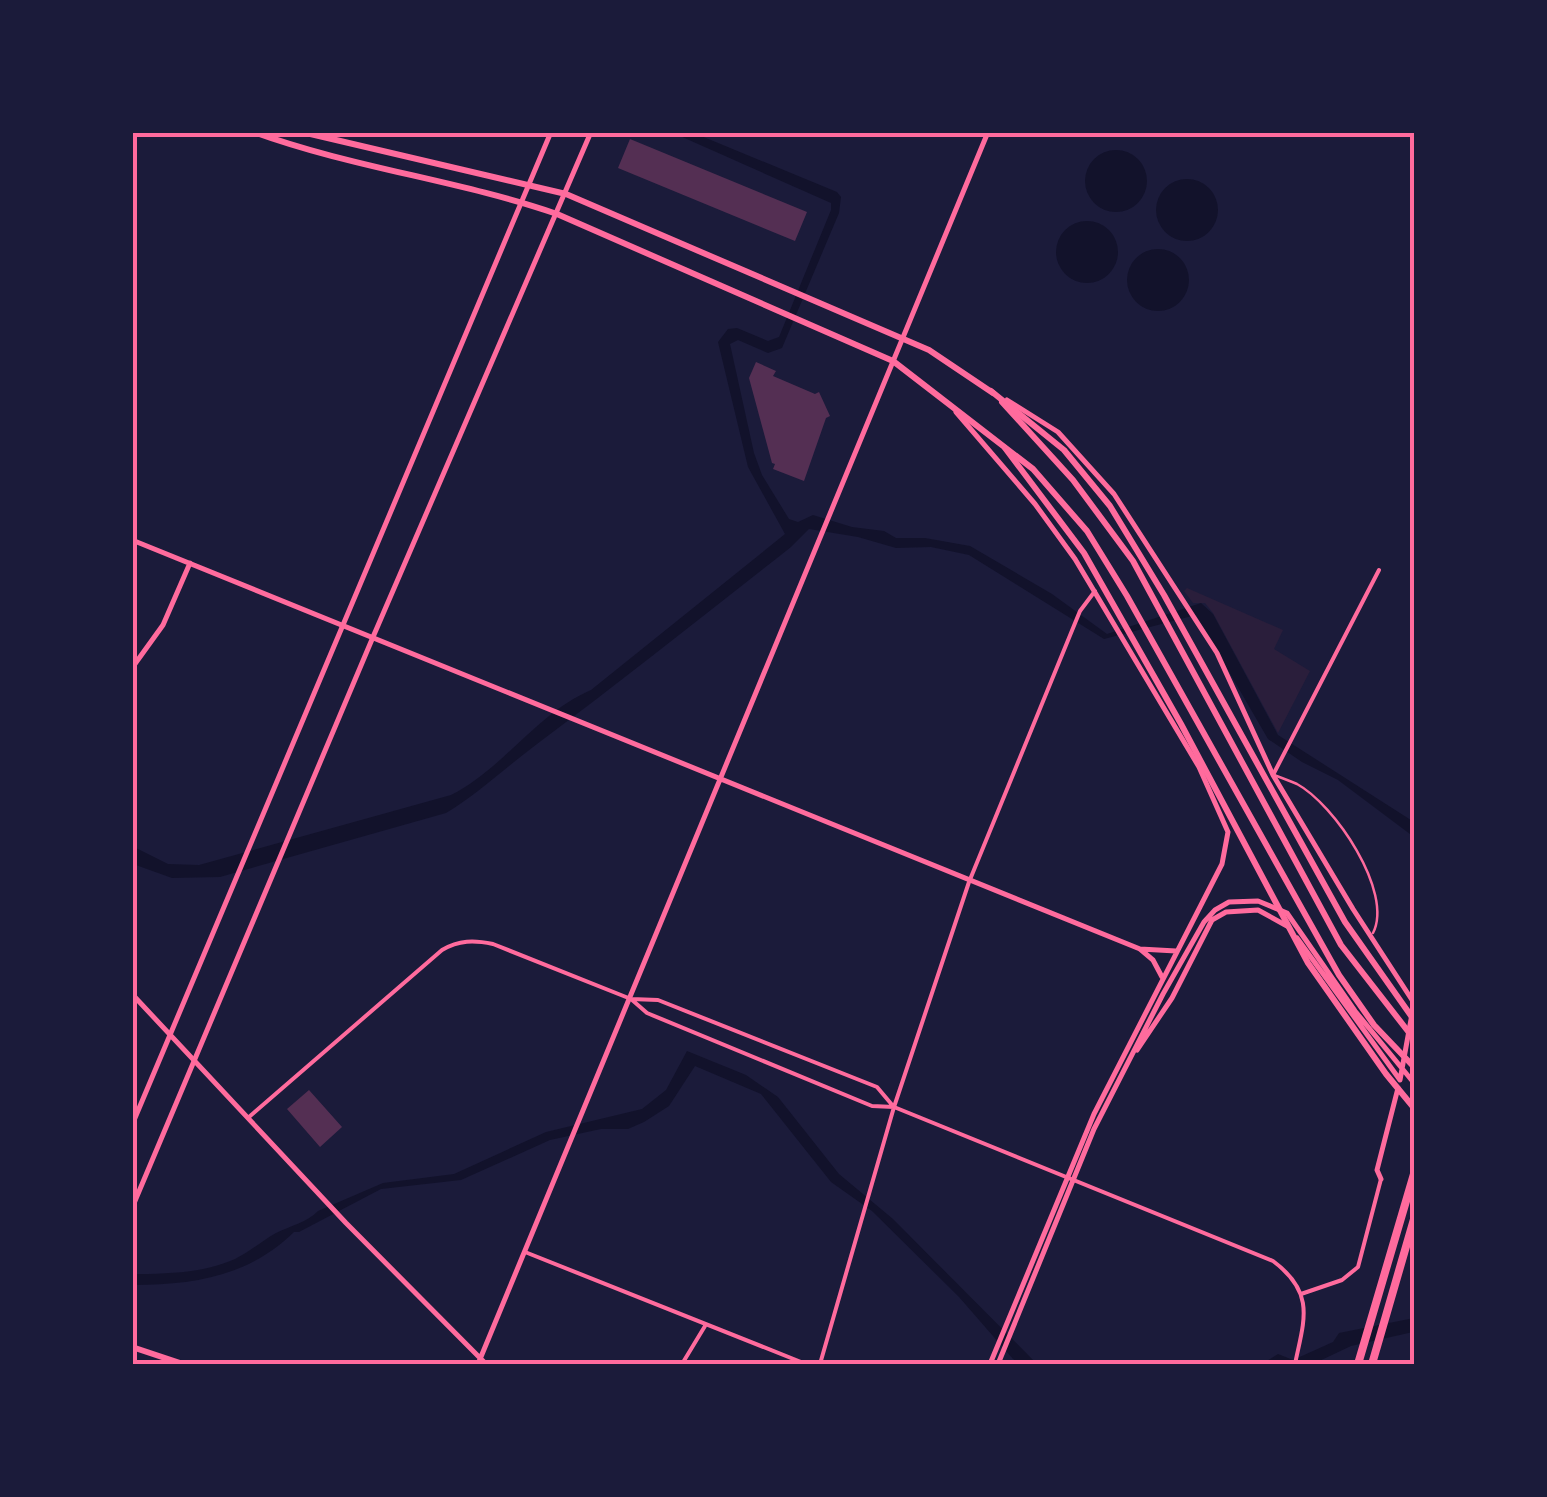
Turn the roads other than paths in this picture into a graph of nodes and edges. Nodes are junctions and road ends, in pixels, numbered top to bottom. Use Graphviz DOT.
graph roads {
  1 [pos="254,132"];
  2 [pos="302,132"];
  3 [pos="551,132"];
  4 [pos="591,132"];
  5 [pos="988,132"];
  6 [pos="529,186"];
  7 [pos="566,194"];
  8 [pos="522,202"];
  9 [pos="557,214"];
  10 [pos="902,339"];
  11 [pos="893,361"];
  12 [pos="991,391"];
  13 [pos="952,408"];
  14 [pos="1005,448"];
  15 [pos="132,540"];
  16 [pos="190,563"];
  17 [pos="1379,570"];
  18 [pos="1095,591"];
  19 [pos="343,625"];
  20 [pos="373,637"];
  21 [pos="132,668"];
  22 [pos="1273,775"];
  23 [pos="720,780"];
  24 [pos="969,882"];
  25 [pos="1372,936"];
  26 [pos="1140,950"];
  27 [pos="1176,951"];
  28 [pos="1162,977"];
  29 [pos="132,994"];
  30 [pos="632,999"];
  31 [pos="1414,1020"];
  32 [pos="170,1034"];
  33 [pos="1414,1038"];
  34 [pos="1136,1050"];
  35 [pos="197,1061"];
  36 [pos="1414,1068"];
  37 [pos="1400,1080"];
  38 [pos="1414,1083"];
  39 [pos="894,1107"];
  40 [pos="1414,1107"];
  41 [pos="249,1117"];
  42 [pos="132,1124"];
  43 [pos="1414,1174"];
  44 [pos="1069,1178"];
  45 [pos="1381,1179"];
  46 [pos="132,1208"];
  47 [pos="1414,1219"];
  48 [pos="525,1252"];
  49 [pos="1301,1294"];
  50 [pos="706,1325"];
  51 [pos="132,1347"];
  52 [pos="479,1361"];
  53 [pos="183,1364"];
  54 [pos="486,1364"];
  55 [pos="682,1364"];
  56 [pos="806,1364"];
  57 [pos="820,1364"];
  58 [pos="994,1364"];
  59 [pos="1295,1364"];
  60 [pos="1358,1364"];
  61 [pos="1372,1364"];
  1 -- 8 [label="main road"];
  2 -- 6 [label="main road"];
  3 -- 6 [label="street"];
  4 -- 7 [label="street"];
  5 -- 10 [label="street"];
  6 -- 7 [label="main road"];
  6 -- 8 [label="street"];
  7 -- 9 [label="street"];
  7 -- 10 [label="main road"];
  8 -- 9 [label="main road"];
  8 -- 19 [label="street"];
  9 -- 11 [label="main road"];
  9 -- 20 [label="street"];
  10 -- 11 [label="street"];
  10 -- 12 [label="main road"];
  11 -- 13 [label="main road"];
  11 -- 23 [label="street"];
  12 -- 22 [label="street"];
  12 -- 31 [label="main road"];
  12 -- 33 [label="main road"];
  13 -- 14 [label="main road"];
  13 -- 18 [label="street"];
  14 -- 36 [label="main road"];
  14 -- 40 [label="main road"];
  15 -- 16 [label="street"];
  16 -- 19 [label="street"];
  16 -- 21 [label="street"];
  17 -- 22 [label="street"];
  18 -- 24 [label="street"];
  18 -- 27 [label="street"];
  19 -- 20 [label="street"];
  19 -- 32 [label="street"];
  20 -- 23 [label="street"];
  20 -- 35 [label="street"];
  22 -- 25 [label="street"];
  22 -- 25 [label="lane"];
  23 -- 24 [label="street"];
  23 -- 30 [label="street"];
  24 -- 26 [label="street"];
  24 -- 39 [label="street"];
  25 -- 37 [label="street"];
  26 -- 27 [label="street"];
  26 -- 28 [label="street"];
  27 -- 28 [label="street"];
  28 -- 44 [label="street"];
  29 -- 32 [label="street"];
  30 -- 39 [label="street"];
  30 -- 39 [label="street"];
  30 -- 41 [label="street"];
  30 -- 48 [label="street"];
  32 -- 35 [label="street"];
  32 -- 42 [label="street"];
  34 -- 37 [label="street"];
  34 -- 38 [label="street"];
  34 -- 44 [label="street"];
  35 -- 41 [label="street"];
  35 -- 46 [label="street"];
  37 -- 45 [label="street"];
  39 -- 44 [label="street"];
  39 -- 57 [label="street"];
  41 -- 52 [label="street"];
  43 -- 60 [label="highway"];
  44 -- 49 [label="street"];
  44 -- 58 [label="street"];
  44 -- 58 [label="street"];
  45 -- 49 [label="street"];
  47 -- 61 [label="highway"];
  48 -- 50 [label="street"];
  48 -- 52 [label="street"];
  49 -- 59 [label="street"];
  50 -- 55 [label="street"];
  50 -- 56 [label="street"];
  51 -- 53 [label="main road"];
  52 -- 54 [label="street"];
}
